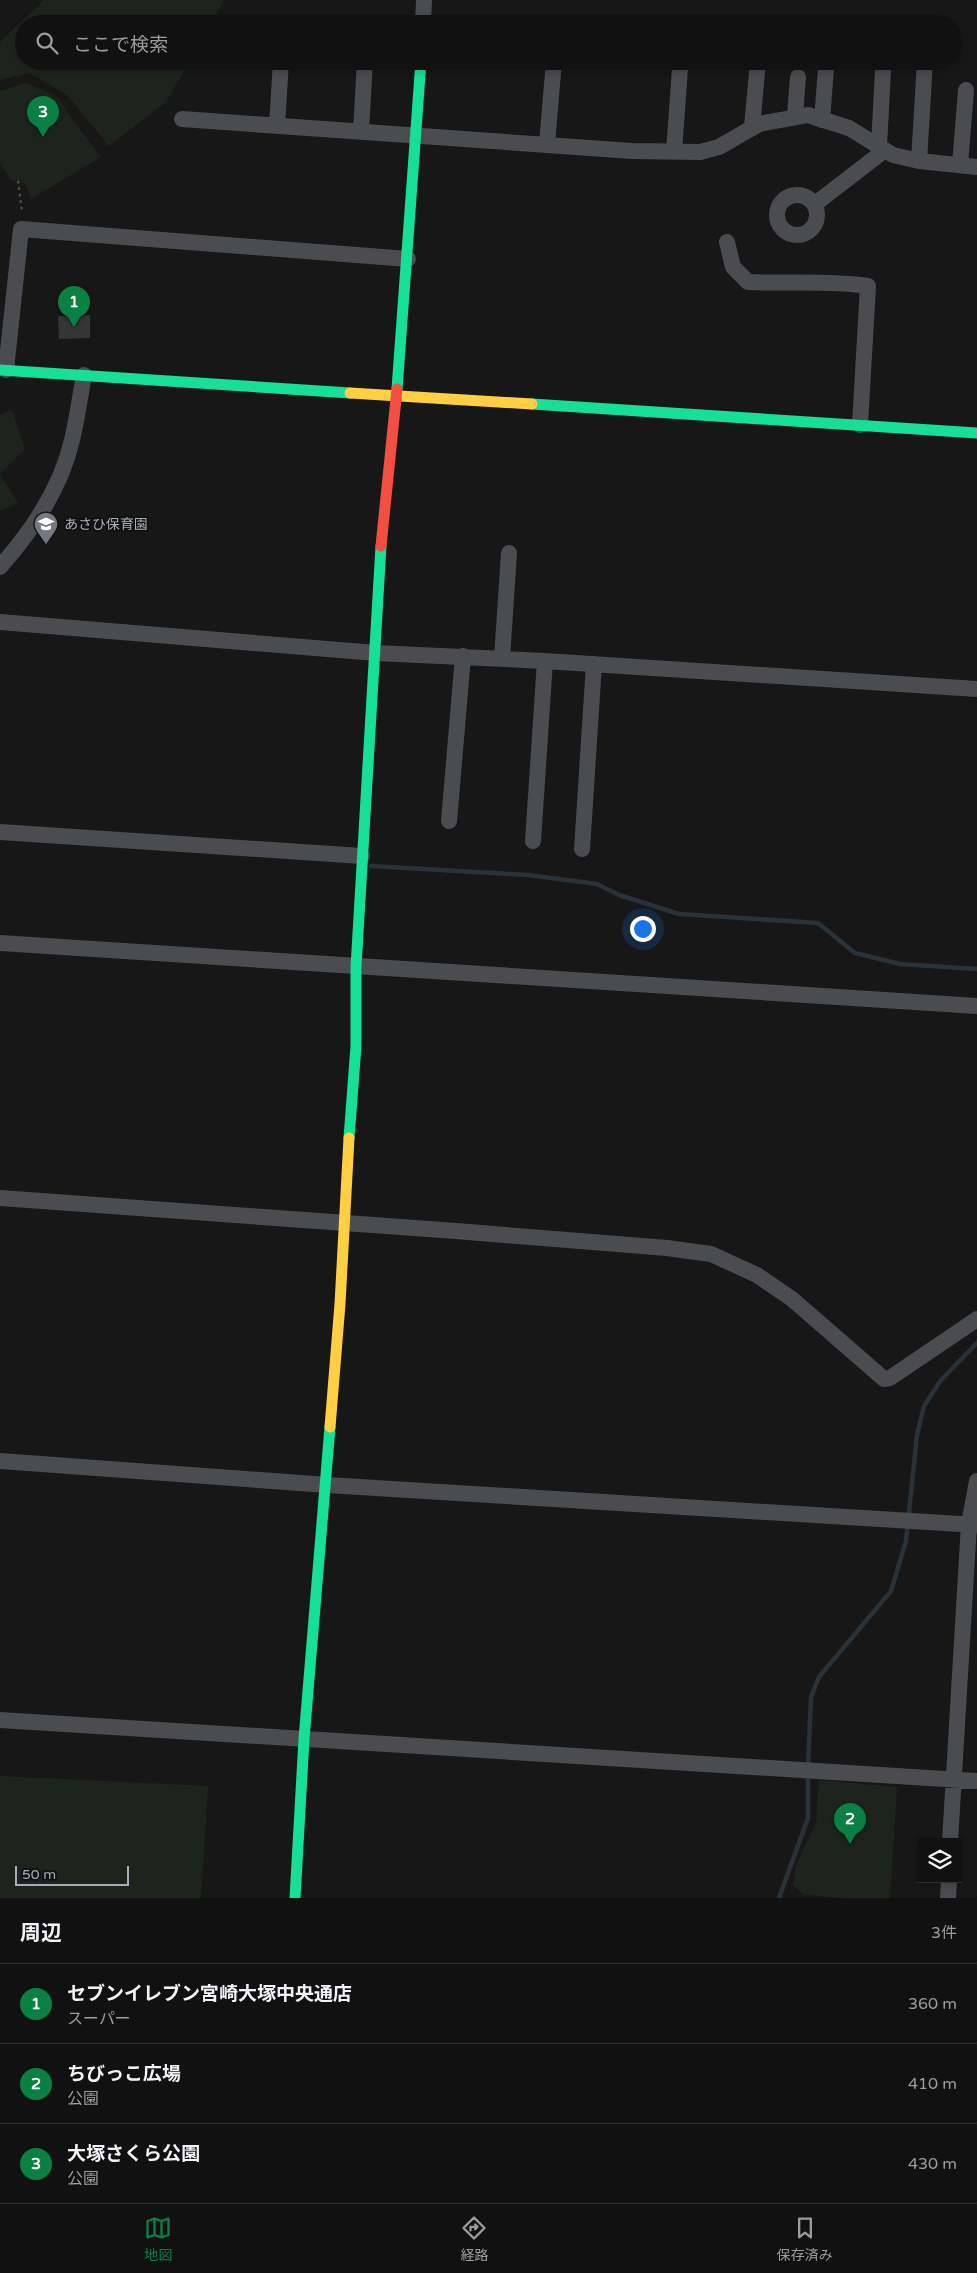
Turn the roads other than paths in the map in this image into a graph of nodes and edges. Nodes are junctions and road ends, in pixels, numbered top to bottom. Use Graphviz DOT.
graph roads {
  1 [pos="424,0"];
  2 [pos="423,15"];
  3 [pos="280,70"];
  4 [pos="364,70"];
  5 [pos="420,70"];
  6 [pos="553,70"];
  7 [pos="680,70"];
  8 [pos="757,70"];
  9 [pos="826,70"];
  10 [pos="883,70"];
  11 [pos="924,70"];
  12 [pos="798,77"];
  13 [pos="966,90"];
  14 [pos="795,116"];
  15 [pos="182,119"];
  16 [pos="822,120"];
  17 [pos="277,126"];
  18 [pos="752,127"];
  19 [pos="361,131"];
  20 [pos="416,135"];
  21 [pos="547,144"];
  22 [pos="882,148"];
  23 [pos="674,151"];
  24 [pos="919,161"];
  25 [pos="960,165"];
  26 [pos="977,167"];
  27 [pos="815,204"];
  28 [pos="727,242"];
  29 [pos="408,259"];
  30 [pos="3,370"];
  31 [pos="84,375"];
  32 [pos="397,394"];
  33 [pos="860,425"];
  34 [pos="977,433"];
  35 [pos="509,553"];
  36 [pos="0,567"];
  37 [pos="0,622"];
  38 [pos="376,653"];
  39 [pos="463,656"];
  40 [pos="502,658"];
  41 [pos="545,661"];
  42 [pos="594,664"];
  43 [pos="977,689"];
  44 [pos="449,821"];
  45 [pos="0,832"];
  46 [pos="533,841"];
  47 [pos="582,848"];
  48 [pos="362,856"];
  49 [pos="0,943"];
  50 [pos="356,967"];
  51 [pos="977,1006"];
  52 [pos="0,1198"];
  53 [pos="343,1222"];
  54 [pos="977,1319"];
  55 [pos="0,1461"];
  56 [pos="977,1481"];
  57 [pos="326,1485"];
  58 [pos="973,1524"];
  59 [pos="0,1720"];
  60 [pos="304,1738"];
  61 [pos="953,1780"];
  62 [pos="977,1781"];
  63 [pos="950,1838"];
  64 [pos="948,1883"];
  65 [pos="295,1898"];
  66 [pos="948,1898"];
  1 -- 2 [label="street"];
  3 -- 17 [label="street"];
  4 -- 19 [label="street"];
  5 -- 20 [label="street"];
  6 -- 21 [label="street"];
  7 -- 23 [label="street"];
  8 -- 18 [label="street"];
  9 -- 16 [label="street"];
  10 -- 22 [label="street"];
  11 -- 24 [label="street"];
  12 -- 14 [label="street"];
  13 -- 25 [label="street"];
  14 -- 16 [label="street"];
  14 -- 18 [label="street"];
  15 -- 17 [label="street"];
  16 -- 22 [label="street"];
  17 -- 19 [label="street"];
  18 -- 23 [label="street"];
  19 -- 20 [label="street"];
  20 -- 21 [label="street"];
  20 -- 29 [label="street"];
  21 -- 23 [label="street"];
  22 -- 24 [label="street"];
  22 -- 27 [label="street"];
  24 -- 25 [label="street"];
  25 -- 26 [label="street"];
  28 -- 33 [label="street"];
  29 -- 30 [label="street"];
  29 -- 32 [label="street"];
  30 -- 31 [label="street"];
  31 -- 32 [label="street"];
  31 -- 36 [label="street"];
  32 -- 33 [label="street"];
  32 -- 38 [label="street"];
  33 -- 34 [label="street"];
  35 -- 40 [label="street"];
  37 -- 38 [label="street"];
  38 -- 39 [label="street"];
  38 -- 48 [label="street"];
  39 -- 40 [label="street"];
  39 -- 44 [label="street"];
  40 -- 41 [label="street"];
  41 -- 42 [label="street"];
  41 -- 46 [label="street"];
  42 -- 43 [label="street"];
  42 -- 47 [label="street"];
  45 -- 48 [label="street"];
  48 -- 50 [label="street"];
  49 -- 50 [label="street"];
  50 -- 51 [label="street"];
  50 -- 53 [label="street"];
  52 -- 53 [label="street"];
  53 -- 54 [label="street"];
  53 -- 57 [label="street"];
  55 -- 57 [label="street"];
  56 -- 58 [label="street"];
  57 -- 58 [label="street"];
  57 -- 60 [label="street"];
  58 -- 61 [label="street"];
  59 -- 60 [label="street"];
  60 -- 61 [label="street"];
  60 -- 65 [label="street"];
  61 -- 62 [label="street"];
  61 -- 63 [label="street"];
  64 -- 66 [label="street"];
}
